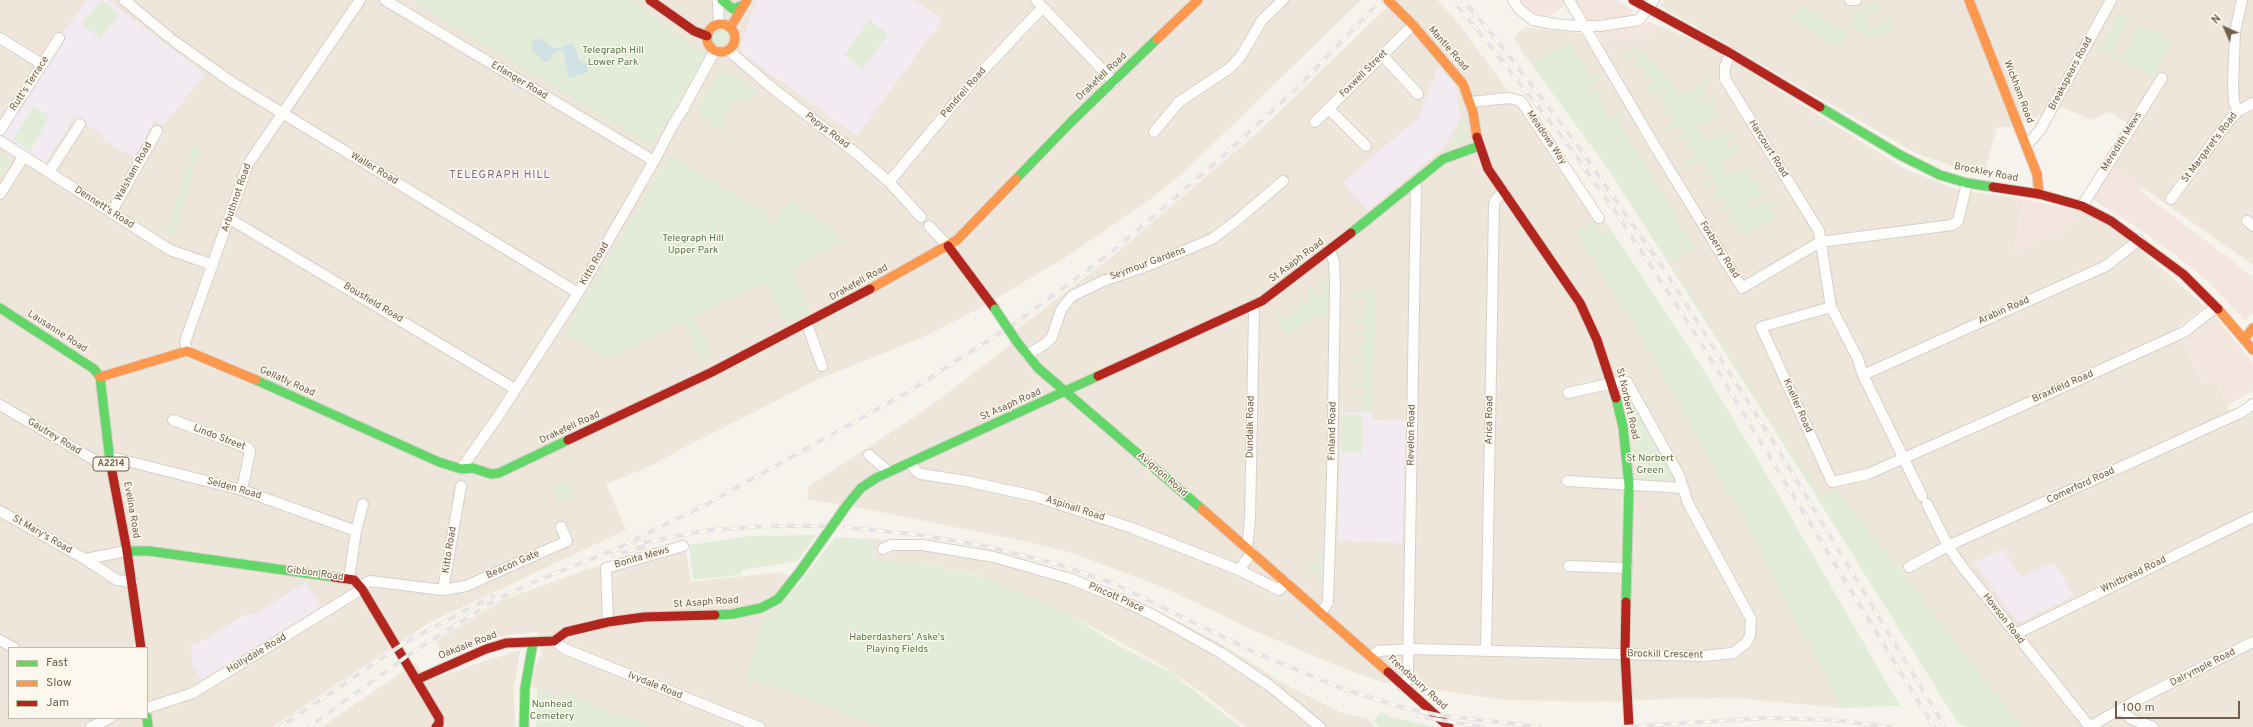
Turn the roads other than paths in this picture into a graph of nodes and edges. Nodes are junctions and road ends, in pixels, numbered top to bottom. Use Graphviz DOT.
graph roads {
  1 [pos="124,0"];
  2 [pos="360,0"];
  3 [pos="385,0"];
  4 [pos="650,0"];
  5 [pos="718,0"];
  6 [pos="722,0"];
  7 [pos="1198,0"];
  8 [pos="1283,0"];
  9 [pos="1388,0"];
  10 [pos="1513,0"];
  11 [pos="1569,0"];
  12 [pos="1633,0"];
  13 [pos="1654,0"];
  14 [pos="1850,0"];
  15 [pos="1856,0"];
  16 [pos="1969,0"];
  17 [pos="2111,0"];
  18 [pos="2242,0"];
  19 [pos="745,2"];
  20 [pos="1040,3"];
  21 [pos="1648,9"];
  22 [pos="719,25"];
  23 [pos="1413,26"];
  24 [pos="1584,26"];
  25 [pos="730,28"];
  26 [pos="707,36"];
  27 [pos="0,38"];
  28 [pos="59,38"];
  29 [pos="715,50"];
  30 [pos="728,50"];
  31 [pos="1730,54"];
  32 [pos="1382,55"];
  33 [pos="42,64"];
  34 [pos="2162,78"];
  35 [pos="1114,82"];
  36 [pos="1418,94"];
  37 [pos="1470,102"];
  38 [pos="2253,103"];
  39 [pos="1329,109"];
  40 [pos="2238,111"];
  41 [pos="281,113"];
  42 [pos="1315,122"];
  43 [pos="80,124"];
  44 [pos="0,130"];
  45 [pos="157,132"];
  46 [pos="1154,132"];
  47 [pos="0,141"];
  48 [pos="2027,145"];
  49 [pos="1366,146"];
  50 [pos="1479,146"];
  51 [pos="24,156"];
  52 [pos="654,161"];
  53 [pos="49,172"];
  54 [pos="1283,181"];
  55 [pos="889,182"];
  56 [pos="1413,183"];
  57 [pos="1967,183"];
  58 [pos="1504,192"];
  59 [pos="0,194"];
  60 [pos="2039,194"];
  61 [pos="2172,199"];
  62 [pos="2082,206"];
  63 [pos="111,213"];
  64 [pos="921,217"];
  65 [pos="1599,218"];
  66 [pos="230,219"];
  67 [pos="929,226"];
  68 [pos="2139,240"];
  69 [pos="1820,242"];
  70 [pos="948,246"];
  71 [pos="1330,250"];
  72 [pos="213,265"];
  73 [pos="578,293"];
  74 [pos="1252,306"];
  75 [pos="1831,307"];
  76 [pos="2216,307"];
  77 [pos="0,308"];
  78 [pos="807,324"];
  79 [pos="2253,328"];
  80 [pos="2244,339"];
  81 [pos="2253,350"];
  82 [pos="187,351"];
  83 [pos="1027,355"];
  84 [pos="822,366"];
  85 [pos="1863,375"];
  86 [pos="100,377"];
  87 [pos="1613,383"];
  88 [pos="515,389"];
  89 [pos="1066,392"];
  90 [pos="1568,393"];
  91 [pos="2253,404"];
  92 [pos="0,405"];
  93 [pos="173,420"];
  94 [pos="869,454"];
  95 [pos="1904,458"];
  96 [pos="110,459"];
  97 [pos="910,463"];
  98 [pos="461,469"];
  99 [pos="889,472"];
  100 [pos="1567,481"];
  101 [pos="1630,485"];
  102 [pos="461,486"];
  103 [pos="1683,488"];
  104 [pos="242,490"];
  105 [pos="364,504"];
  106 [pos="0,511"];
  107 [pos="2253,517"];
  108 [pos="560,527"];
  109 [pos="356,531"];
  110 [pos="683,546"];
  111 [pos="1948,546"];
  112 [pos="883,549"];
  113 [pos="1250,550"];
  114 [pos="127,551"];
  115 [pos="85,559"];
  116 [pos="1569,566"];
  117 [pos="1909,567"];
  118 [pos="1627,568"];
  119 [pos="1239,570"];
  120 [pos="349,579"];
  121 [pos="132,582"];
  122 [pos="1286,582"];
  123 [pos="361,588"];
  124 [pos="443,590"];
  125 [pos="1322,612"];
  126 [pos="608,622"];
  127 [pos="2016,634"];
  128 [pos="0,640"];
  129 [pos="554,641"];
  130 [pos="2253,642"];
  131 [pos="533,643"];
  132 [pos="12,647"];
  133 [pos="141,647"];
  134 [pos="1408,650"];
  135 [pos="1486,651"];
  136 [pos="1625,654"];
  137 [pos="1371,656"];
  138 [pos="416,680"];
  139 [pos="1403,686"];
  140 [pos="148,708"];
  141 [pos="2122,710"];
  142 [pos="108,719"];
  143 [pos="440,726"];
  144 [pos="91,727"];
  145 [pos="524,727"];
  146 [pos="759,727"];
  147 [pos="1320,727"];
  148 [pos="1449,727"];
  149 [pos="1629,727"];
  150 [pos="2090,727"];
  151 [pos="2153,727"];
  1 -- 41 [label="street, Waller Road"];
  2 -- 41 [label="street, Arbuthnot Road"];
  3 -- 52 [label="street, Erlanger Road"];
  4 -- 26 [label="street"];
  5 -- 22 [label="street"];
  6 -- 19 [label="street"];
  7 -- 35 [label="street, Drakefell Road"];
  8 -- 46 [label="street"];
  9 -- 23 [label="street, Mantle Road"];
  10 -- 24 [label="street"];
  11 -- 24 [label="street, Foxberry Road"];
  12 -- 21 [label="street, Brockley Road"];
  13 -- 21 [label="street"];
  14 -- 15 [label="street"];
  16 -- 48 [label="street, Wickham Road"];
  17 -- 48 [label="street, Breakspears Road"];
  18 -- 40 [label="street"];
  19 -- 25 [label="street"];
  20 -- 35 [label="street"];
  20 -- 55 [label="street, Pendrell Road"];
  21 -- 24 [label="street"];
  21 -- 31 [label="street, Brockley Road"];
  22 -- 25 [label="street"];
  22 -- 26 [label="street"];
  23 -- 32 [label="street, Foxwell Street"];
  23 -- 37 [label="street, Mantle Road"];
  24 -- 69 [label="street, Foxberry Road"];
  25 -- 30 [label="street"];
  26 -- 29 [label="street"];
  27 -- 33 [label="street"];
  28 -- 33 [label="street, Rutt's Terrace"];
  29 -- 30 [label="street"];
  29 -- 52 [label="street, Kitto Road"];
  30 -- 55 [label="street, Pepys Road"];
  31 -- 57 [label="street, Brockley Road"];
  31 -- 69 [label="street, Harcourt Road"];
  32 -- 36 [label="street"];
  32 -- 39 [label="street, Foxwell Street"];
  33 -- 44 [label="street, Rutt's Terrace"];
  34 -- 62 [label="street, Meredith Mews"];
  35 -- 70 [label="street, Drakefell Road"];
  37 -- 50 [label="street, Mantle Road"];
  37 -- 65 [label="street, Meadows Way"];
  38 -- 40 [label="street, St Margaret's Road"];
  39 -- 42 [label="street, Foxwell Street"];
  39 -- 49 [label="street"];
  40 -- 61 [label="street, St Margaret's Road"];
  41 -- 66 [label="street, Arbuthnot Road"];
  41 -- 73 [label="street, Waller Road"];
  43 -- 53 [label="street"];
  45 -- 63 [label="street, Walsham Road"];
  47 -- 51 [label="street, Dennett's Road"];
  48 -- 60 [label="street, Wickham Road"];
  50 -- 56 [label="street, St Asaph Road"];
  50 -- 58 [label="street, St Norbert Road"];
  51 -- 53 [label="street, Dennett's Road"];
  51 -- 59 [label="street"];
  52 -- 73 [label="street, Kitto Road"];
  53 -- 63 [label="street, Dennett's Road"];
  54 -- 83 [label="street, Seymour Gardens"];
  55 -- 64 [label="street, Pepys Road"];
  56 -- 71 [label="street, St Asaph Road"];
  56 -- 134 [label="street, Revelon Road"];
  57 -- 60 [label="street, Brockley Road"];
  57 -- 69 [label="street, Foxberry Road"];
  58 -- 87 [label="street, St Norbert Road"];
  58 -- 135 [label="street, Arica Road"];
  60 -- 62 [label="street, Brockley Road"];
  62 -- 68 [label="street, Brockley Road"];
  63 -- 72 [label="street, Dennett's Road"];
  66 -- 72 [label="street, Arbuthnot Road"];
  66 -- 88 [label="street, Bousfield Road"];
  67 -- 70 [label="street"];
  68 -- 76 [label="street, Brockley Road"];
  68 -- 85 [label="street, Arabin Road"];
  69 -- 75 [label="street, Howson Road"];
  70 -- 78 [label="street, Drakefell Road"];
  70 -- 83 [label="street, Avignon Road, bridge"];
  71 -- 74 [label="street, St Asaph Road"];
  71 -- 125 [label="street, Finland Road"];
  72 -- 82 [label="street, Arbuthnot Road"];
  73 -- 88 [label="street, Kitto Road"];
  74 -- 89 [label="street, St Asaph Road"];
  74 -- 113 [label="street, Dundalk Road"];
  75 -- 85 [label="street, Howson Road"];
  75 -- 95 [label="street, Kneller Road"];
  76 -- 80 [label="street, Brockley Road"];
  76 -- 95 [label="street, Braxfield Road"];
  77 -- 86 [label="street, Lausanne Road"];
  78 -- 84 [label="street"];
  78 -- 98 [label="street, Drakefell Road"];
  79 -- 80 [label="street"];
  80 -- 81 [label="street, Brockley Road"];
  82 -- 86 [label="street"];
  82 -- 98 [label="street, Gellatly Road"];
  83 -- 89 [label="street, Avignon Road"];
  85 -- 95 [label="street, Howson Road"];
  86 -- 96 [label="street, Evelina Road / A2214"];
  87 -- 90 [label="street"];
  87 -- 101 [label="street, St Norbert Road"];
  87 -- 103 [label="street"];
  88 -- 98 [label="street, Kitto Road"];
  89 -- 97 [label="street, St Asaph Road"];
  89 -- 113 [label="street, Avignon Road"];
  91 -- 111 [label="street, Comerford Road"];
  92 -- 96 [label="street, Gautrey Road"];
  93 -- 104 [label="street, Lindo Street"];
  94 -- 99 [label="street"];
  95 -- 111 [label="street, Howson Road"];
  96 -- 104 [label="street, Selden Road"];
  96 -- 114 [label="street, Evelina Road / A2214"];
  97 -- 99 [label="street, St Asaph Road"];
  97 -- 119 [label="street, Aspinall Road"];
  99 -- 126 [label="street, St Asaph Road, bridge"];
  100 -- 101 [label="street"];
  101 -- 103 [label="street"];
  101 -- 118 [label="street, St Norbert Road"];
  102 -- 124 [label="street, Kitto Road"];
  103 -- 136 [label="street, Brockill Crescent"];
  104 -- 109 [label="street, Selden Road"];
  105 -- 109 [label="street"];
  106 -- 115 [label="street, St Mary's Road"];
  107 -- 127 [label="street, Whitbread Road"];
  108 -- 124 [label="street, Beacon Gate"];
  109 -- 120 [label="street"];
  110 -- 126 [label="street, Bonita Mews"];
  111 -- 117 [label="street, Comerford Road"];
  111 -- 127 [label="street, Howson Road"];
  112 -- 147 [label="street, Pincott Place"];
  113 -- 119 [label="street"];
  113 -- 122 [label="street, Avignon Road"];
  114 -- 115 [label="street"];
  114 -- 120 [label="street, Gibbon Road"];
  114 -- 121 [label="street, Evelina Road / A2214"];
  115 -- 121 [label="street, St Mary's Road"];
  116 -- 118 [label="street"];
  118 -- 136 [label="street, St Norbert Road"];
  119 -- 122 [label="street, Aspinall Road"];
  120 -- 123 [label="street, Gibbon Road"];
  121 -- 133 [label="street, Evelina Road / A2214"];
  122 -- 125 [label="street, Avignon Road"];
  123 -- 124 [label="street, Hollydale Road"];
  123 -- 138 [label="street, Gibbon Road"];
  123 -- 140 [label="street, Hollydale Road"];
  125 -- 137 [label="street, Avignon Road"];
  126 -- 129 [label="street, St Asaph Road"];
  127 -- 150 [label="street, Howson Road"];
  128 -- 132 [label="street"];
  129 -- 131 [label="street, Oakdale Road"];
  129 -- 146 [label="street, Ivydale Road"];
  130 -- 141 [label="street, Dalrymple Road"];
  131 -- 138 [label="street, Oakdale Road"];
  131 -- 145 [label="street"];
  134 -- 135 [label="street, Brockill Crescent"];
  134 -- 137 [label="street"];
  134 -- 139 [label="street, Revelon Road"];
  135 -- 136 [label="street, Brockill Crescent"];
  136 -- 149 [label="street, St Norbert Road"];
  137 -- 139 [label="street, Frendsbury Road"];
  138 -- 143 [label="street, Gibbon Road"];
  139 -- 148 [label="street, Frendsbury Road"];
  141 -- 150 [label="street, Dalrymple Road"];
  141 -- 151 [label="street"];
  142 -- 144 [label="street"];
}
